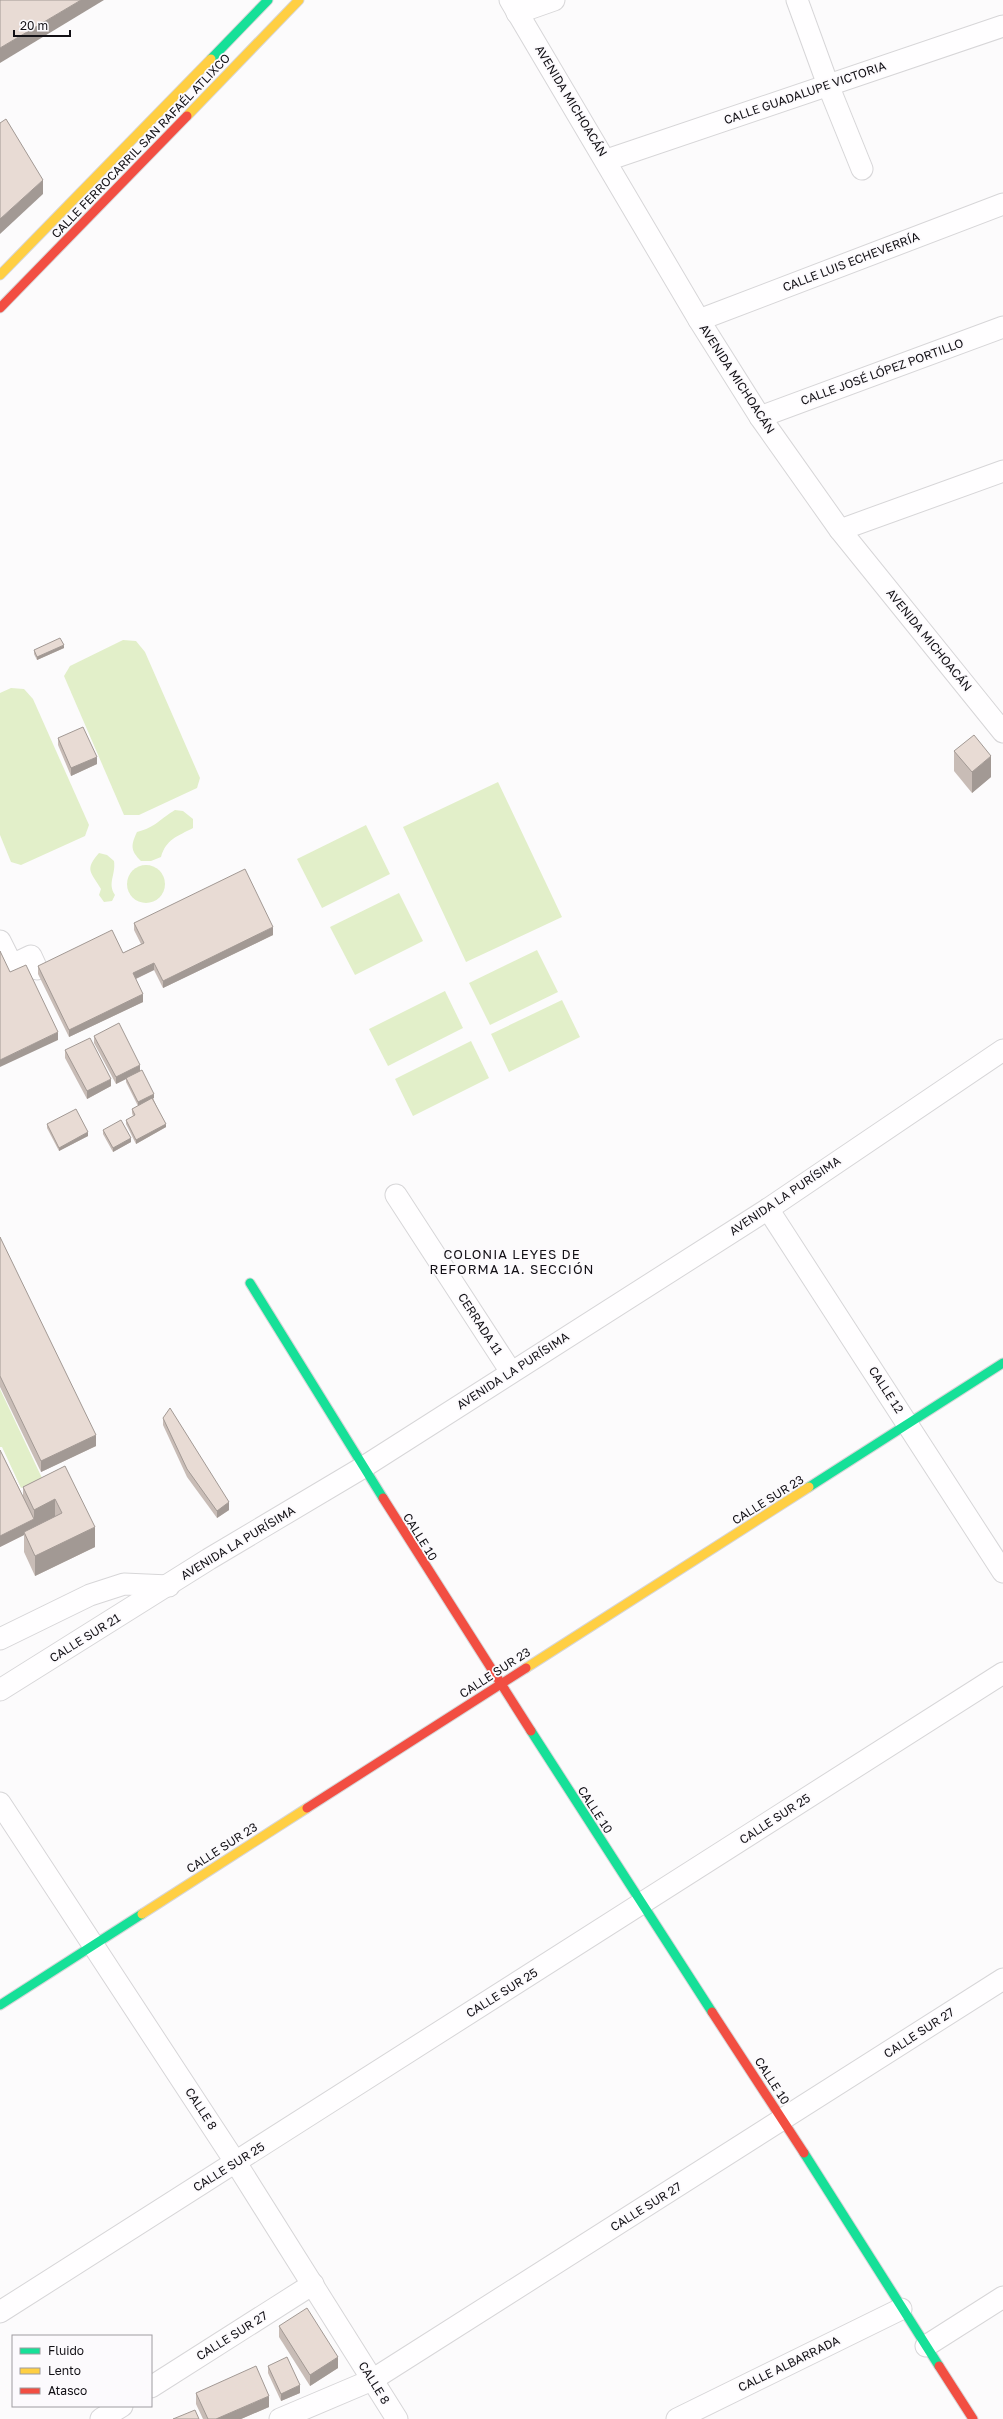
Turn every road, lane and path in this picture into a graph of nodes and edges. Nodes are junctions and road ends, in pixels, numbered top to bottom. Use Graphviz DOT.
graph roads {
  1 [pos="268,0"];
  2 [pos="299,0"];
  3 [pos="554,0"];
  4 [pos="797,0"];
  5 [pos="513,6"];
  6 [pos="1003,26"];
  7 [pos="828,85"];
  8 [pos="607,160"];
  9 [pos="862,169"];
  10 [pos="1003,204"];
  11 [pos="0,275"];
  12 [pos="10,286"];
  13 [pos="0,308"];
  14 [pos="699,320"];
  15 [pos="1003,327"];
  16 [pos="760,417"];
  17 [pos="1003,471"];
  18 [pos="840,530"];
  19 [pos="999,721"];
  20 [pos="0,941"];
  21 [pos="37,969"];
  22 [pos="1003,1050"];
  23 [pos="396,1195"];
  24 [pos="768,1209"];
  25 [pos="250,1283"];
  26 [pos="1003,1363"];
  27 [pos="511,1372"];
  28 [pos="908,1425"];
  29 [pos="362,1468"];
  30 [pos="1003,1572"];
  31 [pos="169,1586"];
  32 [pos="0,1639"];
  33 [pos="1003,1673"];
  34 [pos="500,1684"];
  35 [pos="0,1690"];
  36 [pos="0,1803"];
  37 [pos="643,1904"];
  38 [pos="93,1945"];
  39 [pos="1003,1979"];
  40 [pos="0,2005"];
  41 [pos="783,2121"];
  42 [pos="236,2163"];
  43 [pos="313,2284"];
  44 [pos="1003,2297"];
  45 [pos="901,2309"];
  46 [pos="0,2312"];
  47 [pos="926,2346"];
  48 [pos="372,2380"];
  49 [pos="152,2387"];
  50 [pos="120,2407"];
  51 [pos="102,2419"];
  52 [pos="280,2419"];
  53 [pos="397,2419"];
  54 [pos="677,2419"];
  55 [pos="973,2419"];
  1 -- 11 [label="street, CALLE FERROCARRIL SAN RAFAÉL ATLIXCO"];
  2 -- 12 [label="street, CALLE FERROCARRIL SAN RAFAÉL ATLIXCO"];
  3 -- 5 [label="street"];
  4 -- 7 [label="street"];
  5 -- 8 [label="street, AVENIDA MICHOACÁN"];
  6 -- 7 [label="street, CALLE GUADALUPE VICTORIA"];
  7 -- 8 [label="street, CALLE GUADALUPE VICTORIA"];
  7 -- 9 [label="street"];
  8 -- 14 [label="street, AVENIDA MICHOACÁN"];
  10 -- 14 [label="street, CALLE LUIS ECHEVERRÍA"];
  12 -- 13 [label="street, CALLE FERROCARRIL SAN RAFAÉL ATLIXCO"];
  14 -- 16 [label="street, AVENIDA MICHOACÁN"];
  15 -- 16 [label="street, CALLE JOSÉ LÓPEZ PORTILLO"];
  16 -- 18 [label="street, AVENIDA MICHOACÁN"];
  17 -- 18 [label="street"];
  18 -- 19 [label="street, AVENIDA MICHOACÁN"];
  20 -- 21 [label="street"];
  22 -- 24 [label="street, AVENIDA LA PURÍSIMA"];
  23 -- 27 [label="street, CERRADA 11"];
  24 -- 27 [label="street, AVENIDA LA PURÍSIMA"];
  24 -- 28 [label="street, CALLE 12"];
  25 -- 29 [label="street, CALLE 10"];
  26 -- 28 [label="street, CALLE SUR 23"];
  27 -- 29 [label="street, AVENIDA LA PURÍSIMA"];
  28 -- 30 [label="street, CALLE 12"];
  28 -- 34 [label="street, CALLE SUR 23"];
  29 -- 31 [label="street, AVENIDA LA PURÍSIMA"];
  29 -- 34 [label="street, CALLE 10"];
  31 -- 32 [label="street, AVENIDA LA PURÍSIMA"];
  31 -- 35 [label="street, CALLE SUR 21"];
  33 -- 37 [label="street, CALLE SUR 25"];
  34 -- 37 [label="street, CALLE 10"];
  34 -- 38 [label="street, CALLE SUR 23"];
  36 -- 38 [label="street, CALLE 8"];
  37 -- 41 [label="street, CALLE 10"];
  37 -- 42 [label="street, CALLE SUR 25"];
  38 -- 40 [label="street, CALLE SUR 23"];
  38 -- 42 [label="street, CALLE 8"];
  39 -- 41 [label="street, CALLE SUR 27"];
  41 -- 45 [label="street, CALLE 10"];
  41 -- 48 [label="street, CALLE SUR 27"];
  42 -- 43 [label="street, CALLE 8"];
  42 -- 46 [label="street, CALLE SUR 25"];
  43 -- 48 [label="street, CALLE 8"];
  43 -- 49 [label="street, CALLE SUR 27"];
  44 -- 47 [label="street"];
  45 -- 47 [label="street, CALLE 10"];
  45 -- 54 [label="street, CALLE ALBARRADA"];
  47 -- 55 [label="street, CALLE 10"];
  48 -- 52 [label="street, CALLE SUR 27"];
  48 -- 53 [label="street, CALLE 8"];
  50 -- 51 [label="street"];
}
